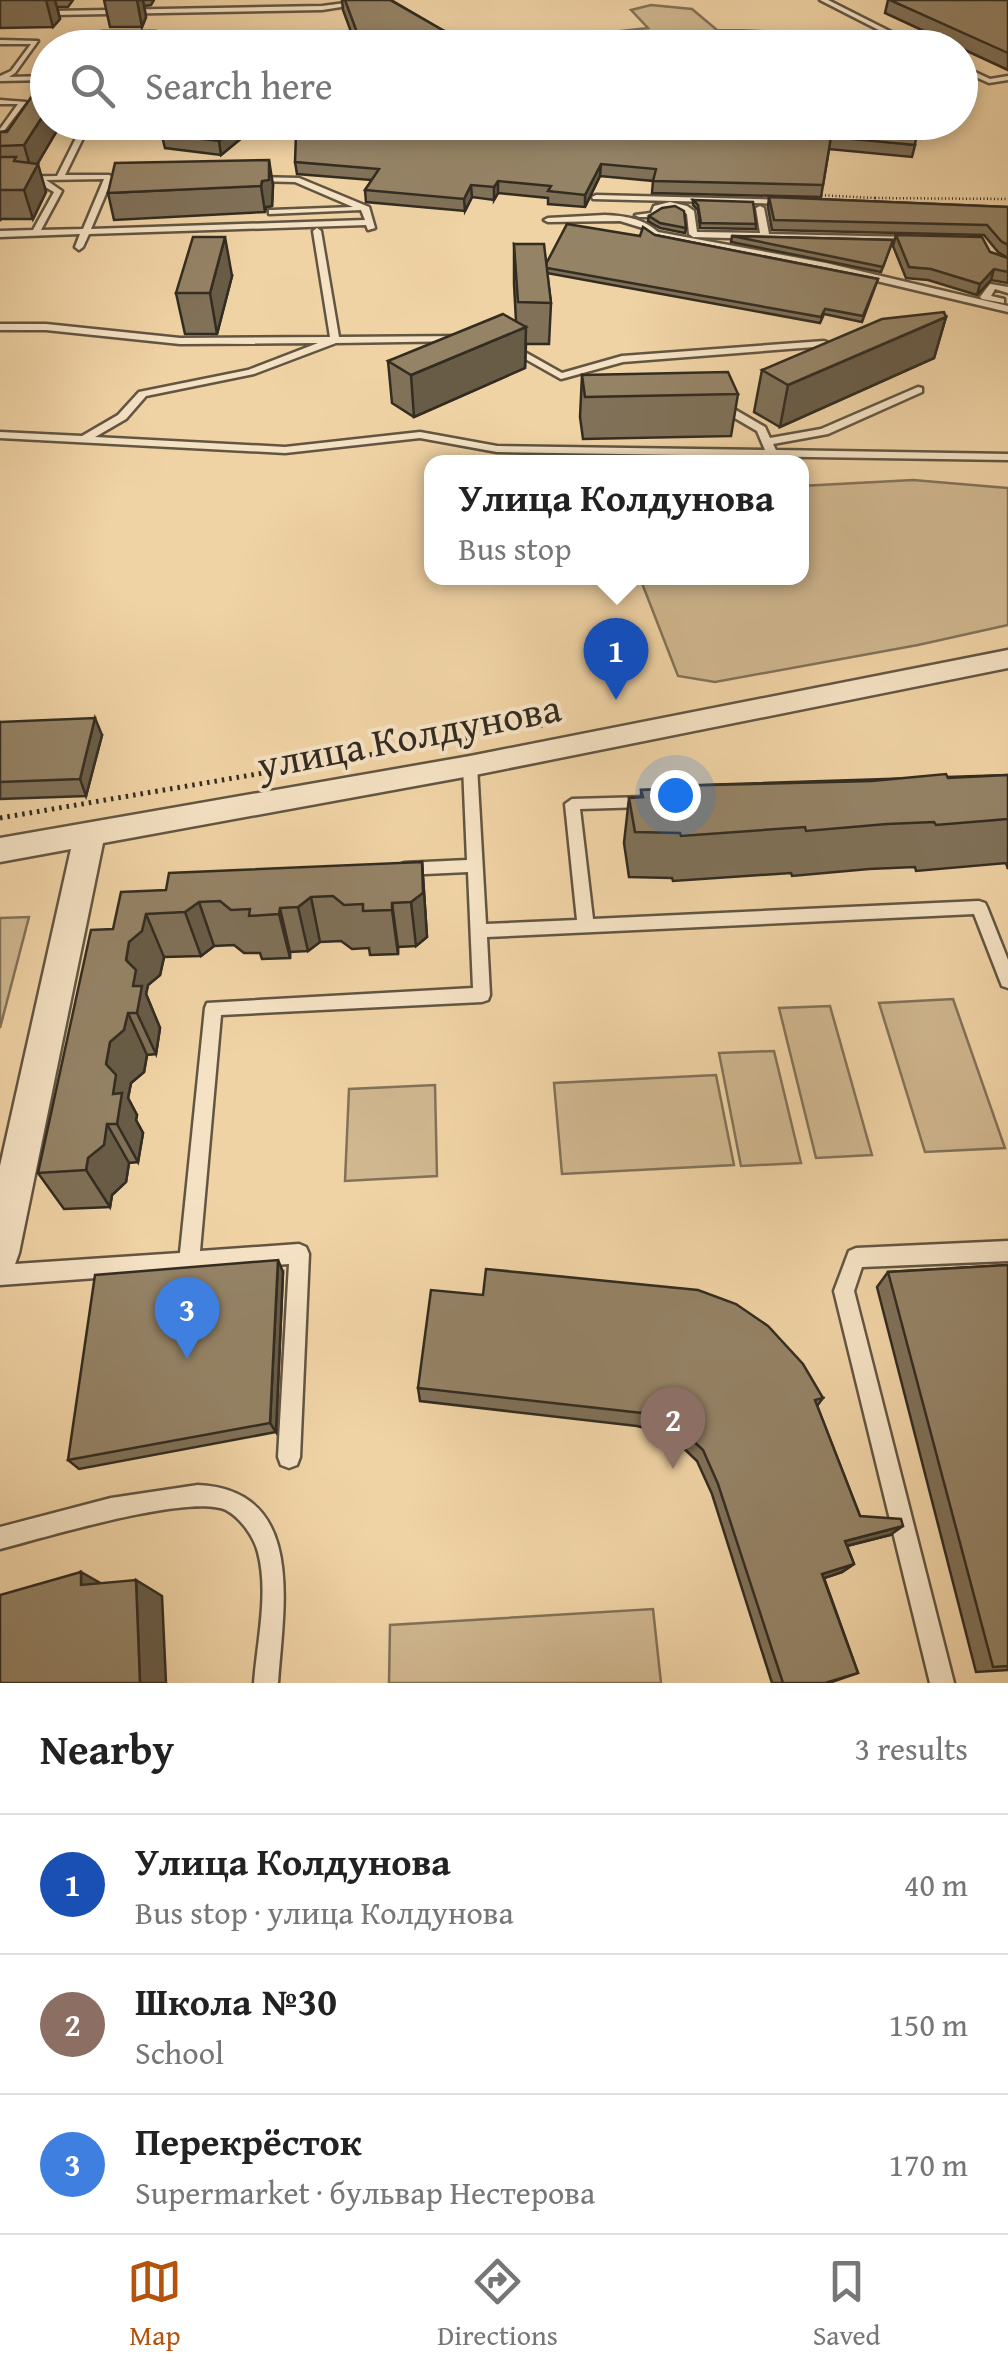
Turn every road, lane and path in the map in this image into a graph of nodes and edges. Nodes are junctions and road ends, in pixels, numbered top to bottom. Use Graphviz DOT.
graph roads {
  1 [pos="104,0"];
  2 [pos="163,0"];
  3 [pos="234,0"];
  4 [pos="382,0"];
  5 [pos="823,0"];
  6 [pos="347,3"];
  7 [pos="230,9"];
  8 [pos="114,12"];
  9 [pos="157,12"];
  10 [pos="96,13"];
  11 [pos="0,14"];
  12 [pos="104,30"];
  13 [pos="884,30"];
  14 [pos="0,42"];
  15 [pos="30,42"];
  16 [pos="30,50"];
  17 [pos="978,76"];
  18 [pos="30,78"];
  19 [pos="1008,78"];
  20 [pos="0,79"];
  21 [pos="0,102"];
  22 [pos="0,134"];
  23 [pos="79,140"];
  24 [pos="109,177"];
  25 [pos="128,177"];
  26 [pos="36,178"];
  27 [pos="60,178"];
  28 [pos="0,179"];
  29 [pos="240,179"];
  30 [pos="596,197"];
  31 [pos="876,198"];
  32 [pos="641,199"];
  33 [pos="1008,199"];
  34 [pos="972,200"];
  35 [pos="718,207"];
  36 [pos="976,207"];
  37 [pos="760,208"];
  38 [pos="366,209"];
  39 [pos="272,212"];
  40 [pos="637,218"];
  41 [pos="548,220"];
  42 [pos="719,220"];
  43 [pos="804,222"];
  44 [pos="658,223"];
  45 [pos="0,230"];
  46 [pos="317,231"];
  47 [pos="85,232"];
  48 [pos="35,234"];
  49 [pos="721,235"];
  50 [pos="765,236"];
  51 [pos="808,237"];
  52 [pos="924,241"];
  53 [pos="79,247"];
  54 [pos="1008,290"];
  55 [pos="1008,306"];
  56 [pos="0,326"];
  57 [pos="335,340"];
  58 [pos="483,343"];
  59 [pos="824,344"];
  60 [pos="498,346"];
  61 [pos="640,358"];
  62 [pos="655,367"];
  63 [pos="918,390"];
  64 [pos="700,394"];
  65 [pos="0,435"];
  66 [pos="86,436"];
  67 [pos="769,448"];
  68 [pos="1008,457"];
  69 [pos="1006,662"];
  70 [pos="550,724"];
  71 [pos="470,766"];
  72 [pos="671,801"];
  73 [pos="0,818"];
  74 [pos="89,836"];
  75 [pos="0,850"];
  76 [pos="475,866"];
  77 [pos="381,870"];
  78 [pos="586,926"];
  79 [pos="479,931"];
  80 [pos="1008,981"];
  81 [pos="1008,1250"];
  82 [pos="0,1253"];
  83 [pos="189,1262"];
  84 [pos="0,1275"];
  85 [pos="289,1458"];
  86 [pos="0,1538"];
  87 [pos="266,1683"];
  88 [pos="942,1683"];
  1 -- 10 [label="lane"];
  2 -- 9 [label="lane"];
  3 -- 7 [label="lane"];
  4 -- 6 [label="lane"];
  5 -- 13 [label="lane"];
  6 -- 7 [label="lane"];
  7 -- 9 [label="lane"];
  8 -- 9 [label="lane"];
  8 -- 10 [label="lane"];
  8 -- 12 [label="lane"];
  10 -- 11 [label="lane"];
  14 -- 15 [label="lane"];
  16 -- 20 [label="lane"];
  17 -- 19 [label="lane"];
  18 -- 20 [label="lane"];
  21 -- 22 [label="lane"];
  23 -- 27 [label="lane"];
  24 -- 25 [label="lane"];
  24 -- 27 [label="lane"];
  24 -- 47 [label="lane"];
  26 -- 27 [label="lane"];
  26 -- 28 [label="lane"];
  26 -- 48 [label="lane"];
  29 -- 38 [label="lane"];
  30 -- 32 [label="lane"];
  31 -- 34 [label="path"];
  32 -- 37 [label="lane"];
  32 -- 40 [label="lane"];
  33 -- 34 [label="path"];
  34 -- 36 [label="path"];
  35 -- 37 [label="lane"];
  37 -- 50 [label="lane"];
  38 -- 39 [label="lane"];
  38 -- 47 [label="lane"];
  40 -- 41 [label="lane"];
  40 -- 44 [label="lane"];
  40 -- 49 [label="lane"];
  40 -- 55 [label="lane"];
  42 -- 49 [label="lane"];
  43 -- 51 [label="lane"];
  45 -- 48 [label="lane"];
  46 -- 57 [label="lane"];
  47 -- 48 [label="lane"];
  47 -- 53 [label="lane"];
  49 -- 50 [label="lane"];
  50 -- 51 [label="lane"];
  51 -- 52 [label="lane"];
  54 -- 55 [label="lane"];
  56 -- 57 [label="lane"];
  57 -- 58 [label="lane"];
  57 -- 66 [label="lane"];
  59 -- 61 [label="lane"];
  60 -- 61 [label="lane"];
  61 -- 62 [label="lane"];
  63 -- 67 [label="lane"];
  64 -- 67 [label="lane"];
  65 -- 66 [label="lane"];
  66 -- 67 [label="lane"];
  67 -- 68 [label="lane"];
  69 -- 71 [label="street, улица Колдунова"];
  70 -- 73 [label="path"];
  71 -- 74 [label="street, улица Колдунова"];
  71 -- 76 [label="lane"];
  72 -- 78 [label="lane"];
  74 -- 75 [label="street, улица Колдунова"];
  74 -- 82 [label="street"];
  76 -- 77 [label="lane"];
  76 -- 79 [label="lane"];
  78 -- 79 [label="lane"];
  78 -- 80 [label="lane"];
  79 -- 83 [label="lane"];
  81 -- 88 [label="lane"];
  83 -- 84 [label="lane"];
  83 -- 85 [label="lane"];
  86 -- 87 [label="lane"];
}
